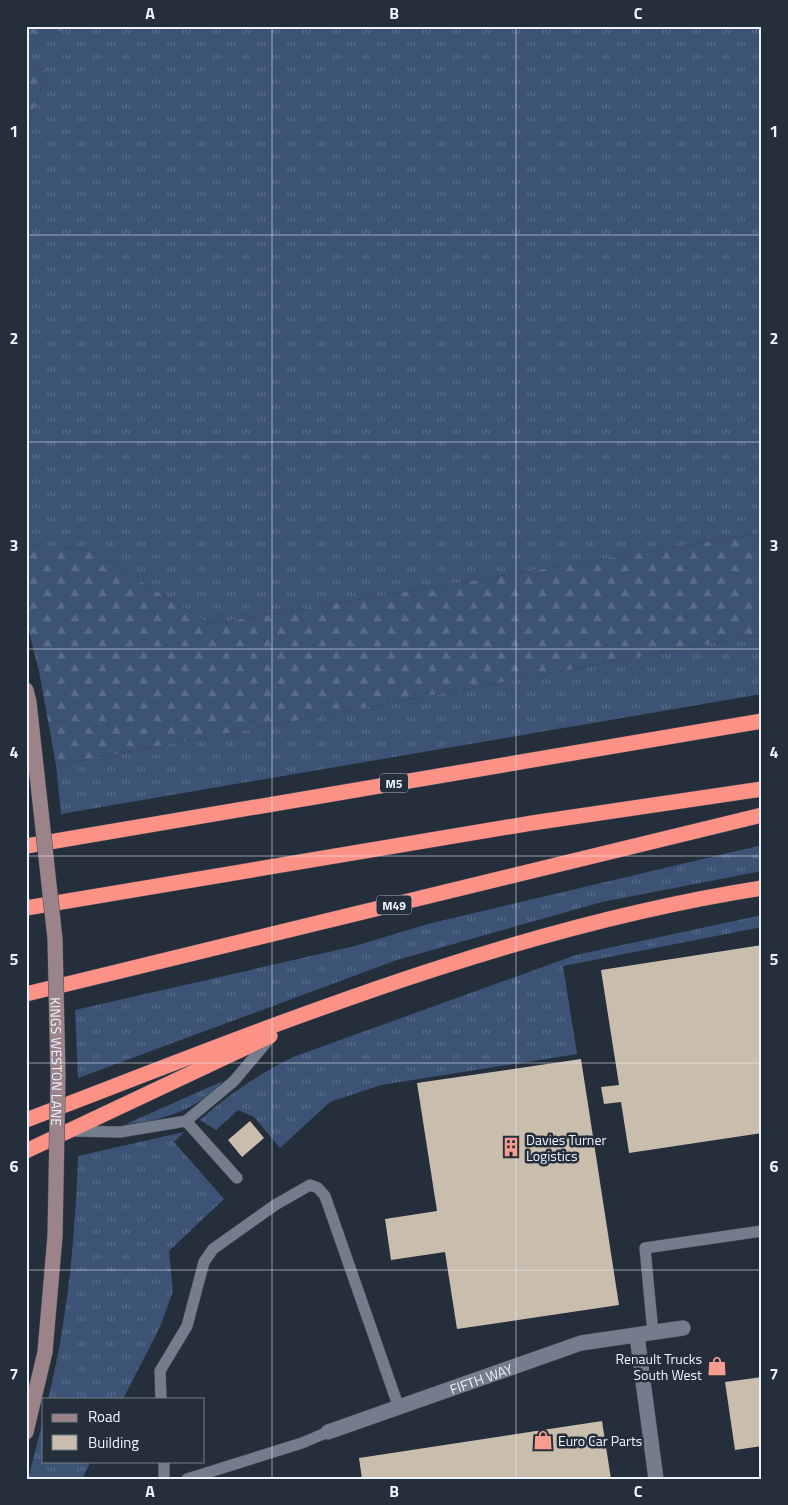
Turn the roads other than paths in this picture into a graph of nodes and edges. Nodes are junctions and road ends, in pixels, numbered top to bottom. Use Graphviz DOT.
graph roads {
  1 [pos="28,696"];
  2 [pos="762,721"];
  3 [pos="762,789"];
  4 [pos="762,815"];
  5 [pos="26,846"];
  6 [pos="762,888"];
  7 [pos="26,908"];
  8 [pos="26,994"];
  9 [pos="316,1009"];
  10 [pos="272,1035"];
  11 [pos="26,1120"];
  12 [pos="186,1121"];
  13 [pos="69,1131"];
  14 [pos="26,1151"];
  15 [pos="237,1178"];
  16 [pos="762,1231"];
  17 [pos="683,1328"];
  18 [pos="652,1333"];
  19 [pos="637,1336"];
  20 [pos="161,1398"];
  21 [pos="399,1408"];
  22 [pos="26,1432"];
  23 [pos="328,1432"];
  24 [pos="164,1462"];
  25 [pos="164,1479"];
  26 [pos="187,1479"];
  27 [pos="656,1479"];
  1 -- 22 [label="street, KINGS WESTON LANE, bridge"];
  2 -- 5 [label="highway, M5"];
  3 -- 7 [label="highway"];
  4 -- 8 [label="highway, M49"];
  6 -- 9 [label="highway"];
  9 -- 10 [label="highway"];
  9 -- 11 [label="highway"];
  10 -- 12 [label="lane"];
  10 -- 13 [label="highway"];
  12 -- 13 [label="lane"];
  12 -- 15 [label="lane"];
  13 -- 14 [label="highway"];
  16 -- 18 [label="lane"];
  17 -- 18 [label="street, FIFTH WAY"];
  18 -- 19 [label="street, FIFTH WAY"];
  19 -- 21 [label="street, FIFTH WAY"];
  19 -- 27 [label="street"];
  20 -- 21 [label="lane"];
  21 -- 23 [label="street, FIFTH WAY"];
  23 -- 26 [label="lane"];
  24 -- 25 [label="lane"];
}
